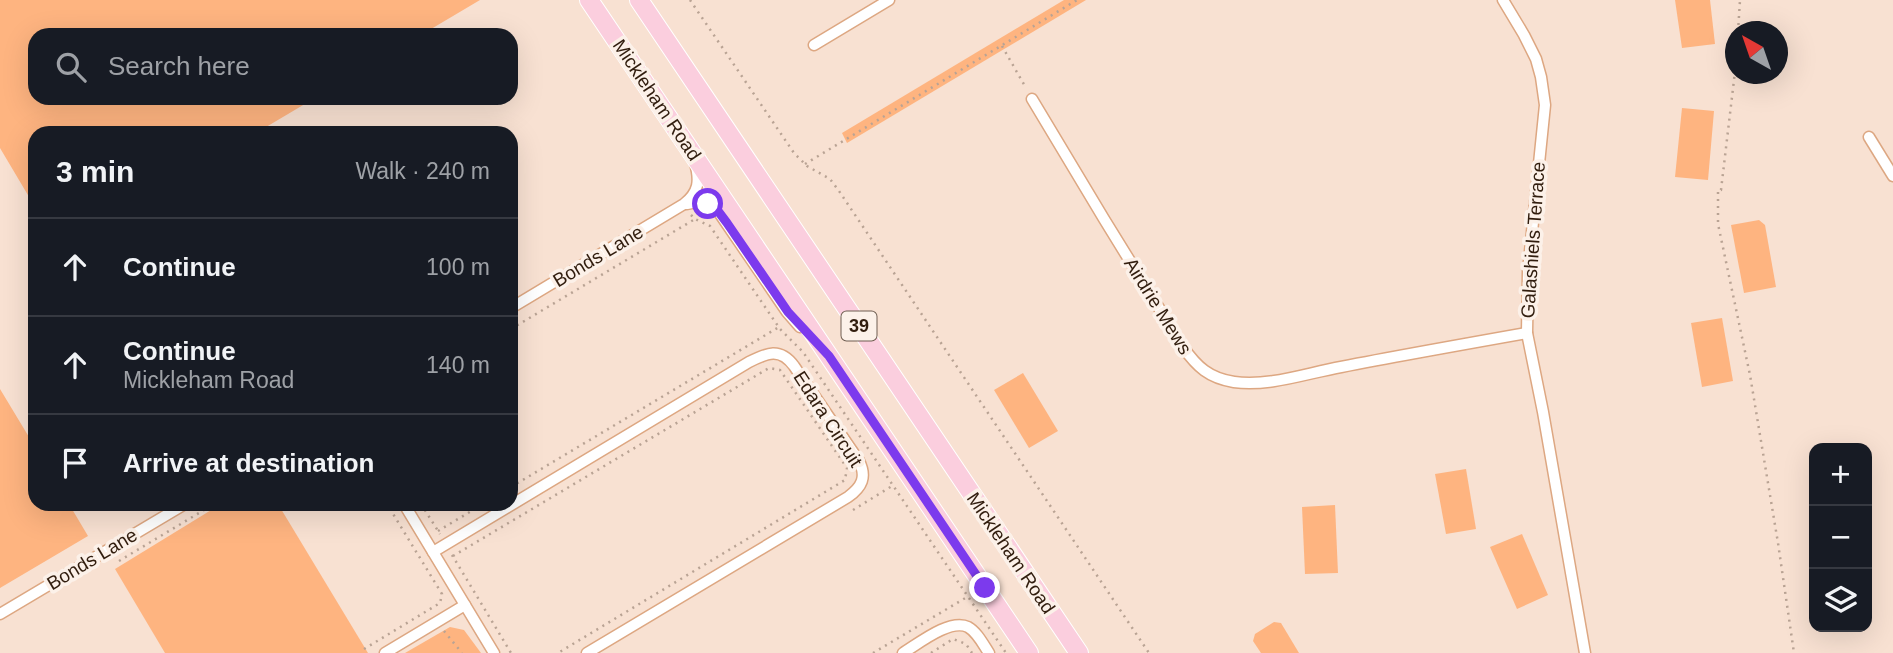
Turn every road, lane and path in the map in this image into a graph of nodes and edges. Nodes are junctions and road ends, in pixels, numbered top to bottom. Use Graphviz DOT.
graph roads {
  1 [pos="589,0"];
  2 [pos="639,0"];
  3 [pos="690,0"];
  4 [pos="889,0"];
  5 [pos="1077,0"];
  6 [pos="1503,0"];
  7 [pos="1741,0"];
  8 [pos="1739,21"];
  9 [pos="814,45"];
  10 [pos="1002,46"];
  11 [pos="1733,84"];
  12 [pos="1032,99"];
  13 [pos="1870,137"];
  14 [pos="688,147"];
  15 [pos="805,164"];
  16 [pos="1893,176"];
  17 [pos="684,204"];
  18 [pos="695,219"];
  19 [pos="518,305"];
  20 [pos="518,325"];
  21 [pos="779,327"];
  22 [pos="1527,333"];
  23 [pos="829,356"];
  24 [pos="518,483"];
  25 [pos="518,501"];
  26 [pos="173,511"];
  27 [pos="203,511"];
  28 [pos="391,511"];
  29 [pos="408,511"];
  30 [pos="425,511"];
  31 [pos="471,511"];
  32 [pos="501,511"];
  33 [pos="438,531"];
  34 [pos="446,544"];
  35 [pos="433,552"];
  36 [pos="119,561"];
  37 [pos="968,596"];
  38 [pos="465,605"];
  39 [pos="0,614"];
  40 [pos="444,630"];
  41 [pos="364,649"];
  42 [pos="386,653"];
  43 [pos="462,653"];
  44 [pos="494,653"];
  45 [pos="511,653"];
  46 [pos="558,653"];
  47 [pos="587,653"];
  48 [pos="873,653"];
  49 [pos="903,653"];
  50 [pos="931,653"];
  51 [pos="972,653"];
  52 [pos="989,653"];
  53 [pos="1029,653"];
  54 [pos="1079,653"];
  55 [pos="1149,653"];
  56 [pos="1585,653"];
  57 [pos="1794,653"];
  1 -- 14 [label="main road, Mickleham Road / 39"];
  2 -- 54 [label="main road, Mickleham Road / 39"];
  3 -- 15 [label="path"];
  4 -- 9 [label="street"];
  5 -- 10 [label="path"];
  6 -- 22 [label="street, Galashiels Terrace"];
  7 -- 8 [label="path"];
  10 -- 12 [label="path"];
  10 -- 15 [label="path"];
  11 -- 57 [label="path"];
  12 -- 22 [label="street, Airdrie Mews"];
  13 -- 16 [label="street"];
  14 -- 17 [label="street"];
  14 -- 23 [label="main road, Mickleham Road / 39"];
  15 -- 55 [label="path"];
  17 -- 19 [label="street, Bonds Lane"];
  17 -- 23 [label="street"];
  18 -- 20 [label="path"];
  21 -- 24 [label="path"];
  22 -- 56 [label="street, Galashiels Terrace"];
  23 -- 53 [label="main road, Mickleham Road / 39"];
  25 -- 47 [label="street, Edara Circuit"];
  26 -- 39 [label="street, Bonds Lane"];
  27 -- 36 [label="path"];
  28 -- 41 [label="path"];
  29 -- 35 [label="street"];
  30 -- 33 [label="path"];
  31 -- 33 [label="path"];
  32 -- 34 [label="street, Edara Circuit"];
  33 -- 34 [label="path"];
  34 -- 35 [label="street, Edara Circuit"];
  35 -- 38 [label="street"];
  37 -- 48 [label="path"];
  38 -- 42 [label="street"];
  38 -- 44 [label="street"];
  40 -- 43 [label="path"];
  45 -- 46 [label="path"];
  49 -- 52 [label="street"];
  50 -- 51 [label="path"];
}
